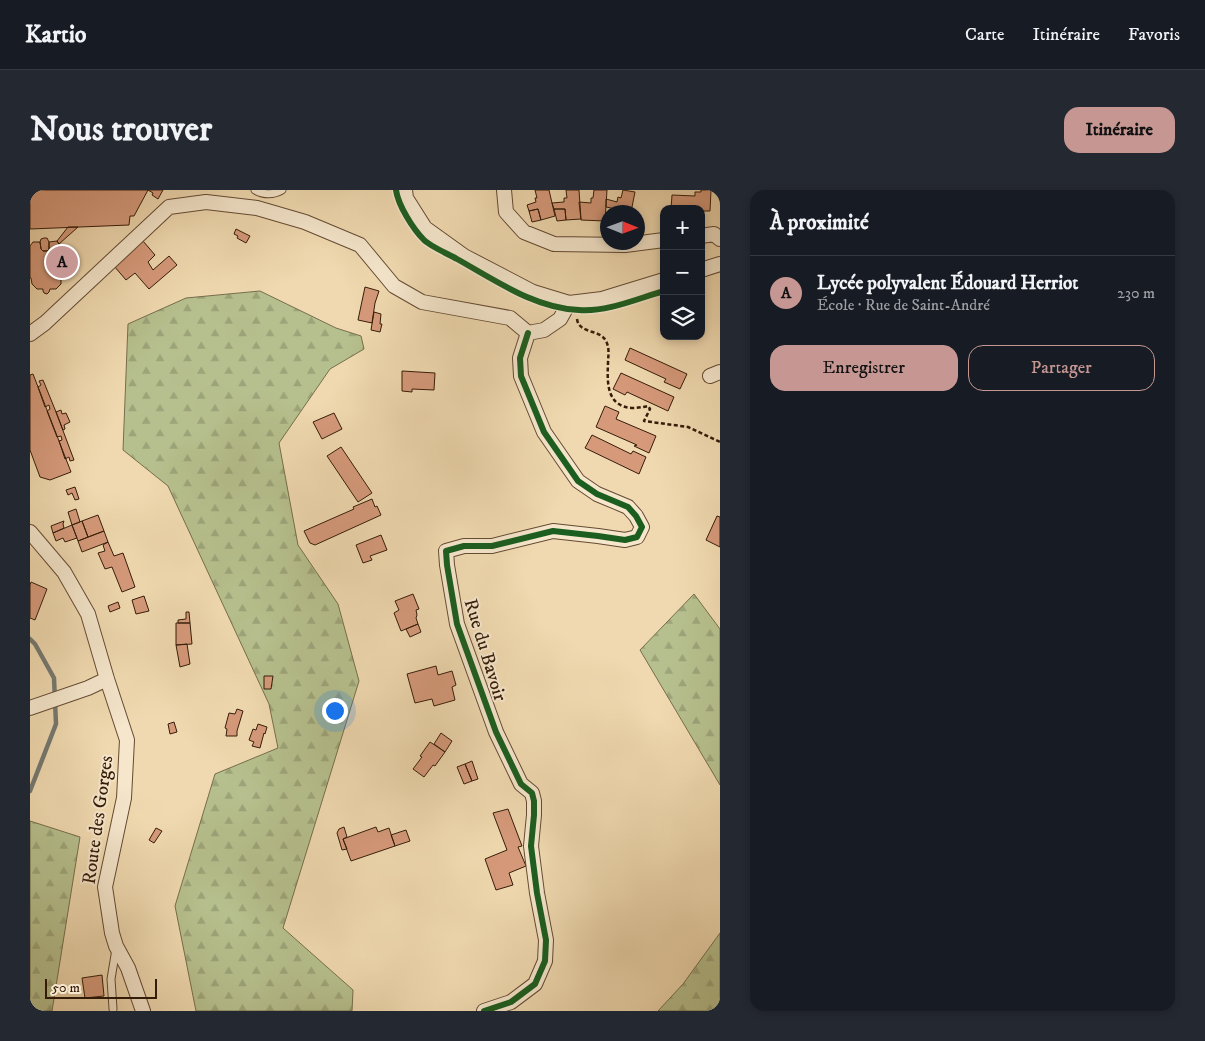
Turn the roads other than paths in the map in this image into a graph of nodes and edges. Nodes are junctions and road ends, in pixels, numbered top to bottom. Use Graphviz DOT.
graph roads {
  1 [pos="255,190"];
  2 [pos="282,190"];
  3 [pos="405,190"];
  4 [pos="504,190"];
  5 [pos="705,235"];
  6 [pos="720,239"];
  7 [pos="660,241"];
  8 [pos="720,264"];
  9 [pos="705,269"];
  10 [pos="660,281"];
  11 [pos="571,308"];
  12 [pos="528,333"];
  13 [pos="30,334"];
  14 [pos="30,532"];
  15 [pos="107,679"];
  16 [pos="30,708"];
  17 [pos="116,946"];
  18 [pos="113,1009"];
  19 [pos="143,1011"];
  20 [pos="484,1011"];
  1 -- 2 [label="lane"];
  3 -- 11 [label="street"];
  4 -- 7 [label="street"];
  5 -- 6 [label="street"];
  8 -- 9 [label="street"];
  10 -- 11 [label="street"];
  11 -- 12 [label="street"];
  12 -- 13 [label="street"];
  12 -- 20 [label="street, Rue du Bavoir"];
  14 -- 15 [label="street, Route des Gorges"];
  15 -- 16 [label="street"];
  15 -- 17 [label="street, Route des Gorges"];
  17 -- 18 [label="lane"];
  17 -- 19 [label="street, Route des Gorges"];
}
